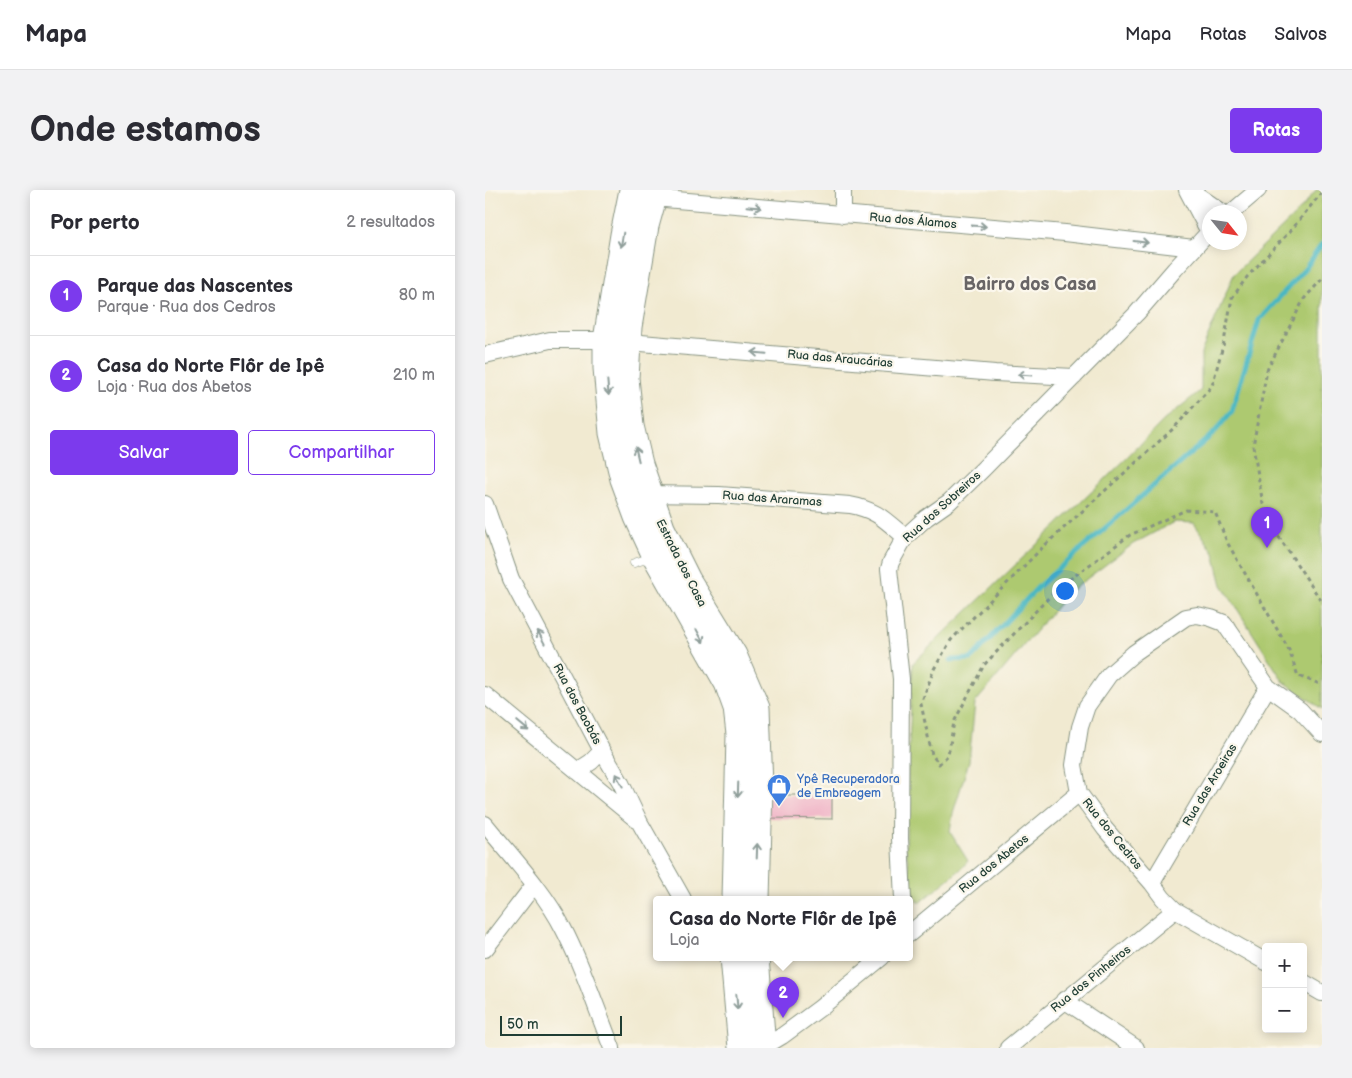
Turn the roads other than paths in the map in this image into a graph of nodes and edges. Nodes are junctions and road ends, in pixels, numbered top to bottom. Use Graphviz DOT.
graph roads {
  1 [pos="843,190"];
  2 [pos="1189,190"];
  3 [pos="1258,190"];
  4 [pos="644,192"];
  5 [pos="1212,205"];
  6 [pos="1240,205"];
  7 [pos="843,215"];
  8 [pos="1202,217"];
  9 [pos="1202,239"];
  10 [pos="1194,248"];
  11 [pos="617,341"];
  12 [pos="485,355"];
  13 [pos="1074,377"];
  14 [pos="639,494"];
  15 [pos="485,504"];
  16 [pos="905,537"];
  17 [pos="735,679"];
  18 [pos="1268,687"];
  19 [pos="485,695"];
  20 [pos="1322,734"];
  21 [pos="602,751"];
  22 [pos="577,771"];
  23 [pos="1079,793"];
  24 [pos="640,823"];
  25 [pos="485,824"];
  26 [pos="1152,883"];
  27 [pos="534,885"];
  28 [pos="681,896"];
  29 [pos="735,896"];
  30 [pos="757,896"];
  31 [pos="903,896"];
  32 [pos="1175,910"];
  33 [pos="913,927"];
  34 [pos="488,937"];
  35 [pos="1262,960"];
  36 [pos="741,961"];
  37 [pos="877,961"];
  38 [pos="1307,984"];
  39 [pos="1322,993"];
  40 [pos="1064,1000"];
  41 [pos="612,1048"];
  42 [pos="741,1048"];
  43 [pos="763,1048"];
  44 [pos="1008,1048"];
  45 [pos="1136,1048"];
  1 -- 7 [label="street"];
  2 -- 5 [label="street"];
  2 -- 8 [label="street"];
  3 -- 6 [label="street"];
  4 -- 7 [label="street, Rua dos Álamos, one-way"];
  4 -- 11 [label="main road, Estrada dos Casa"];
  7 -- 10 [label="street, Rua dos Álamos, one-way"];
  9 -- 10 [label="street, Rua dos Sobreiros"];
  10 -- 13 [label="street, Rua dos Sobreiros"];
  11 -- 12 [label="street, Rua das Araucárias"];
  13 -- 11 [label="street, Rua das Araucárias, one-way"];
  11 -- 14 [label="main road, Estrada dos Casa"];
  13 -- 16 [label="street, Rua dos Sobreiros"];
  14 -- 16 [label="street, Rua das Araramas"];
  14 -- 17 [label="main road, Estrada dos Casa"];
  21 -- 15 [label="street, Rua dos Baobás, one-way"];
  16 -- 31 [label="street, Rua dos Sobreiros"];
  17 -- 29 [label="main road, Estrada dos Casa, one-way"];
  30 -- 17 [label="main road, Estrada dos Casa, one-way"];
  18 -- 20 [label="street, Rua dos Cedros"];
  18 -- 23 [label="street, Rua dos Cedros"];
  18 -- 26 [label="street, Rua das Aroeiras"];
  19 -- 22 [label="street, one-way"];
  21 -- 22 [label="street"];
  24 -- 21 [label="street, Rua dos Baobás, one-way"];
  22 -- 24 [label="street"];
  23 -- 26 [label="street, Rua dos Cedros"];
  23 -- 33 [label="street, Rua dos Abetos"];
  24 -- 28 [label="street, Rua dos Baobás"];
  25 -- 27 [label="street"];
  26 -- 32 [label="street, Rua dos Cedros"];
  27 -- 34 [label="street"];
  27 -- 41 [label="street"];
  32 -- 35 [label="street, Rua dos Cedros"];
  32 -- 40 [label="street, Rua dos Pinheiros"];
  36 -- 42 [label="main road, one-way"];
  36 -- 43 [label="main road"];
  37 -- 43 [label="street"];
  38 -- 39 [label="street"];
  40 -- 44 [label="street, Rua dos Pinheiros"];
  40 -- 45 [label="street"];
}
